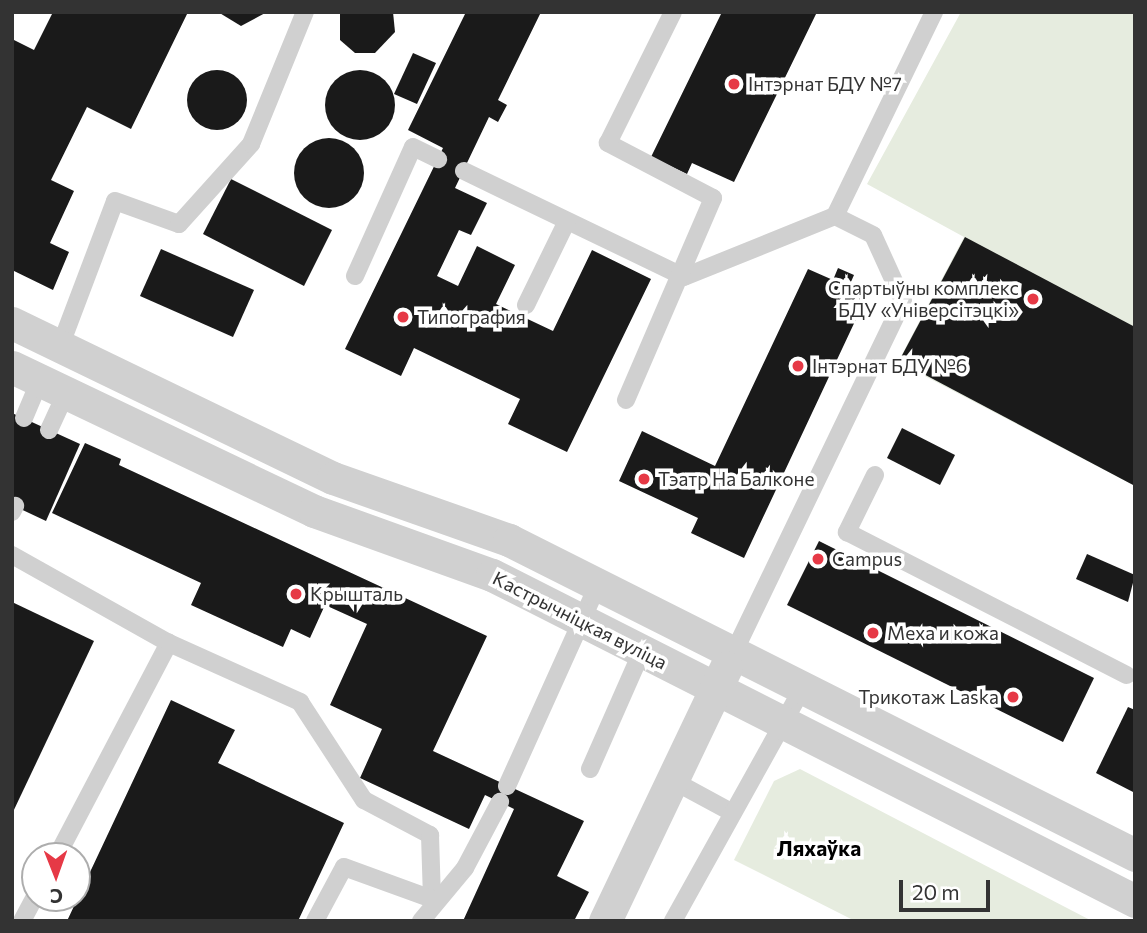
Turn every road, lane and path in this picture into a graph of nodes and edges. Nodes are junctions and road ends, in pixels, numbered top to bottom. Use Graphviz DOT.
graph roads {
  1 [pos="305,12"];
  2 [pos="673,12"];
  3 [pos="934,12"];
  4 [pos="438,159"];
  5 [pos="464,171"];
  6 [pos="835,216"];
  7 [pos="567,221"];
  8 [pos="355,276"];
  9 [pos="684,276"];
  10 [pos="526,305"];
  11 [pos="12,323"];
  12 [pos="47,369"];
  13 [pos="626,400"];
  14 [pos="24,418"];
  15 [pos="49,430"];
  16 [pos="875,475"];
  17 [pos="12,555"];
  18 [pos="598,584"];
  19 [pos="582,621"];
  20 [pos="169,643"];
  21 [pos="735,650"];
  22 [pos="642,651"];
  23 [pos="1126,675"];
  24 [pos="804,686"];
  25 [pos="716,688"];
  26 [pos="786,723"];
  27 [pos="590,769"];
  28 [pos="672,780"];
  29 [pos="733,813"];
  30 [pos="64,842"];
  31 [pos="1135,855"];
  32 [pos="432,899"];
  33 [pos="1135,901"];
  34 [pos="315,921"];
  35 [pos="421,921"];
  36 [pos="605,921"];
  37 [pos="673,921"];
  1 -- 12 [label="lane"];
  2 -- 9 [label="lane"];
  3 -- 6 [label="lane"];
  4 -- 8 [label="lane"];
  5 -- 7 [label="lane"];
  6 -- 9 [label="lane"];
  6 -- 21 [label="lane"];
  7 -- 9 [label="lane"];
  7 -- 10 [label="lane"];
  9 -- 13 [label="lane"];
  11 -- 12 [label="street, Кастрычніцкая вуліца"];
  12 -- 14 [label="lane"];
  12 -- 15 [label="lane"];
  12 -- 18 [label="street, Кастрычніцкая вуліца"];
  12 -- 19 [label="street, Кастрычніцкая вуліца"];
  16 -- 23 [label="lane"];
  17 -- 20 [label="lane"];
  18 -- 19 [label="lane"];
  18 -- 21 [label="street, Кастрычніцкая вуліца"];
  19 -- 22 [label="street, Кастрычніцкая вуліца"];
  19 -- 32 [label="lane"];
  20 -- 30 [label="lane"];
  20 -- 32 [label="lane"];
  21 -- 24 [label="street, Кастрычніцкая вуліца"];
  21 -- 25 [label="street"];
  22 -- 25 [label="street, Кастрычніцкая вуліца"];
  22 -- 27 [label="lane"];
  24 -- 26 [label="lane"];
  24 -- 31 [label="street, Кастрычніцкая вуліца"];
  25 -- 26 [label="street, Кастрычніцкая вуліца"];
  25 -- 28 [label="street"];
  26 -- 29 [label="lane"];
  26 -- 33 [label="street, Кастрычніцкая вуліца"];
  28 -- 29 [label="lane"];
  28 -- 36 [label="street"];
  29 -- 37 [label="lane"];
  32 -- 34 [label="lane"];
  32 -- 35 [label="lane"];
}
